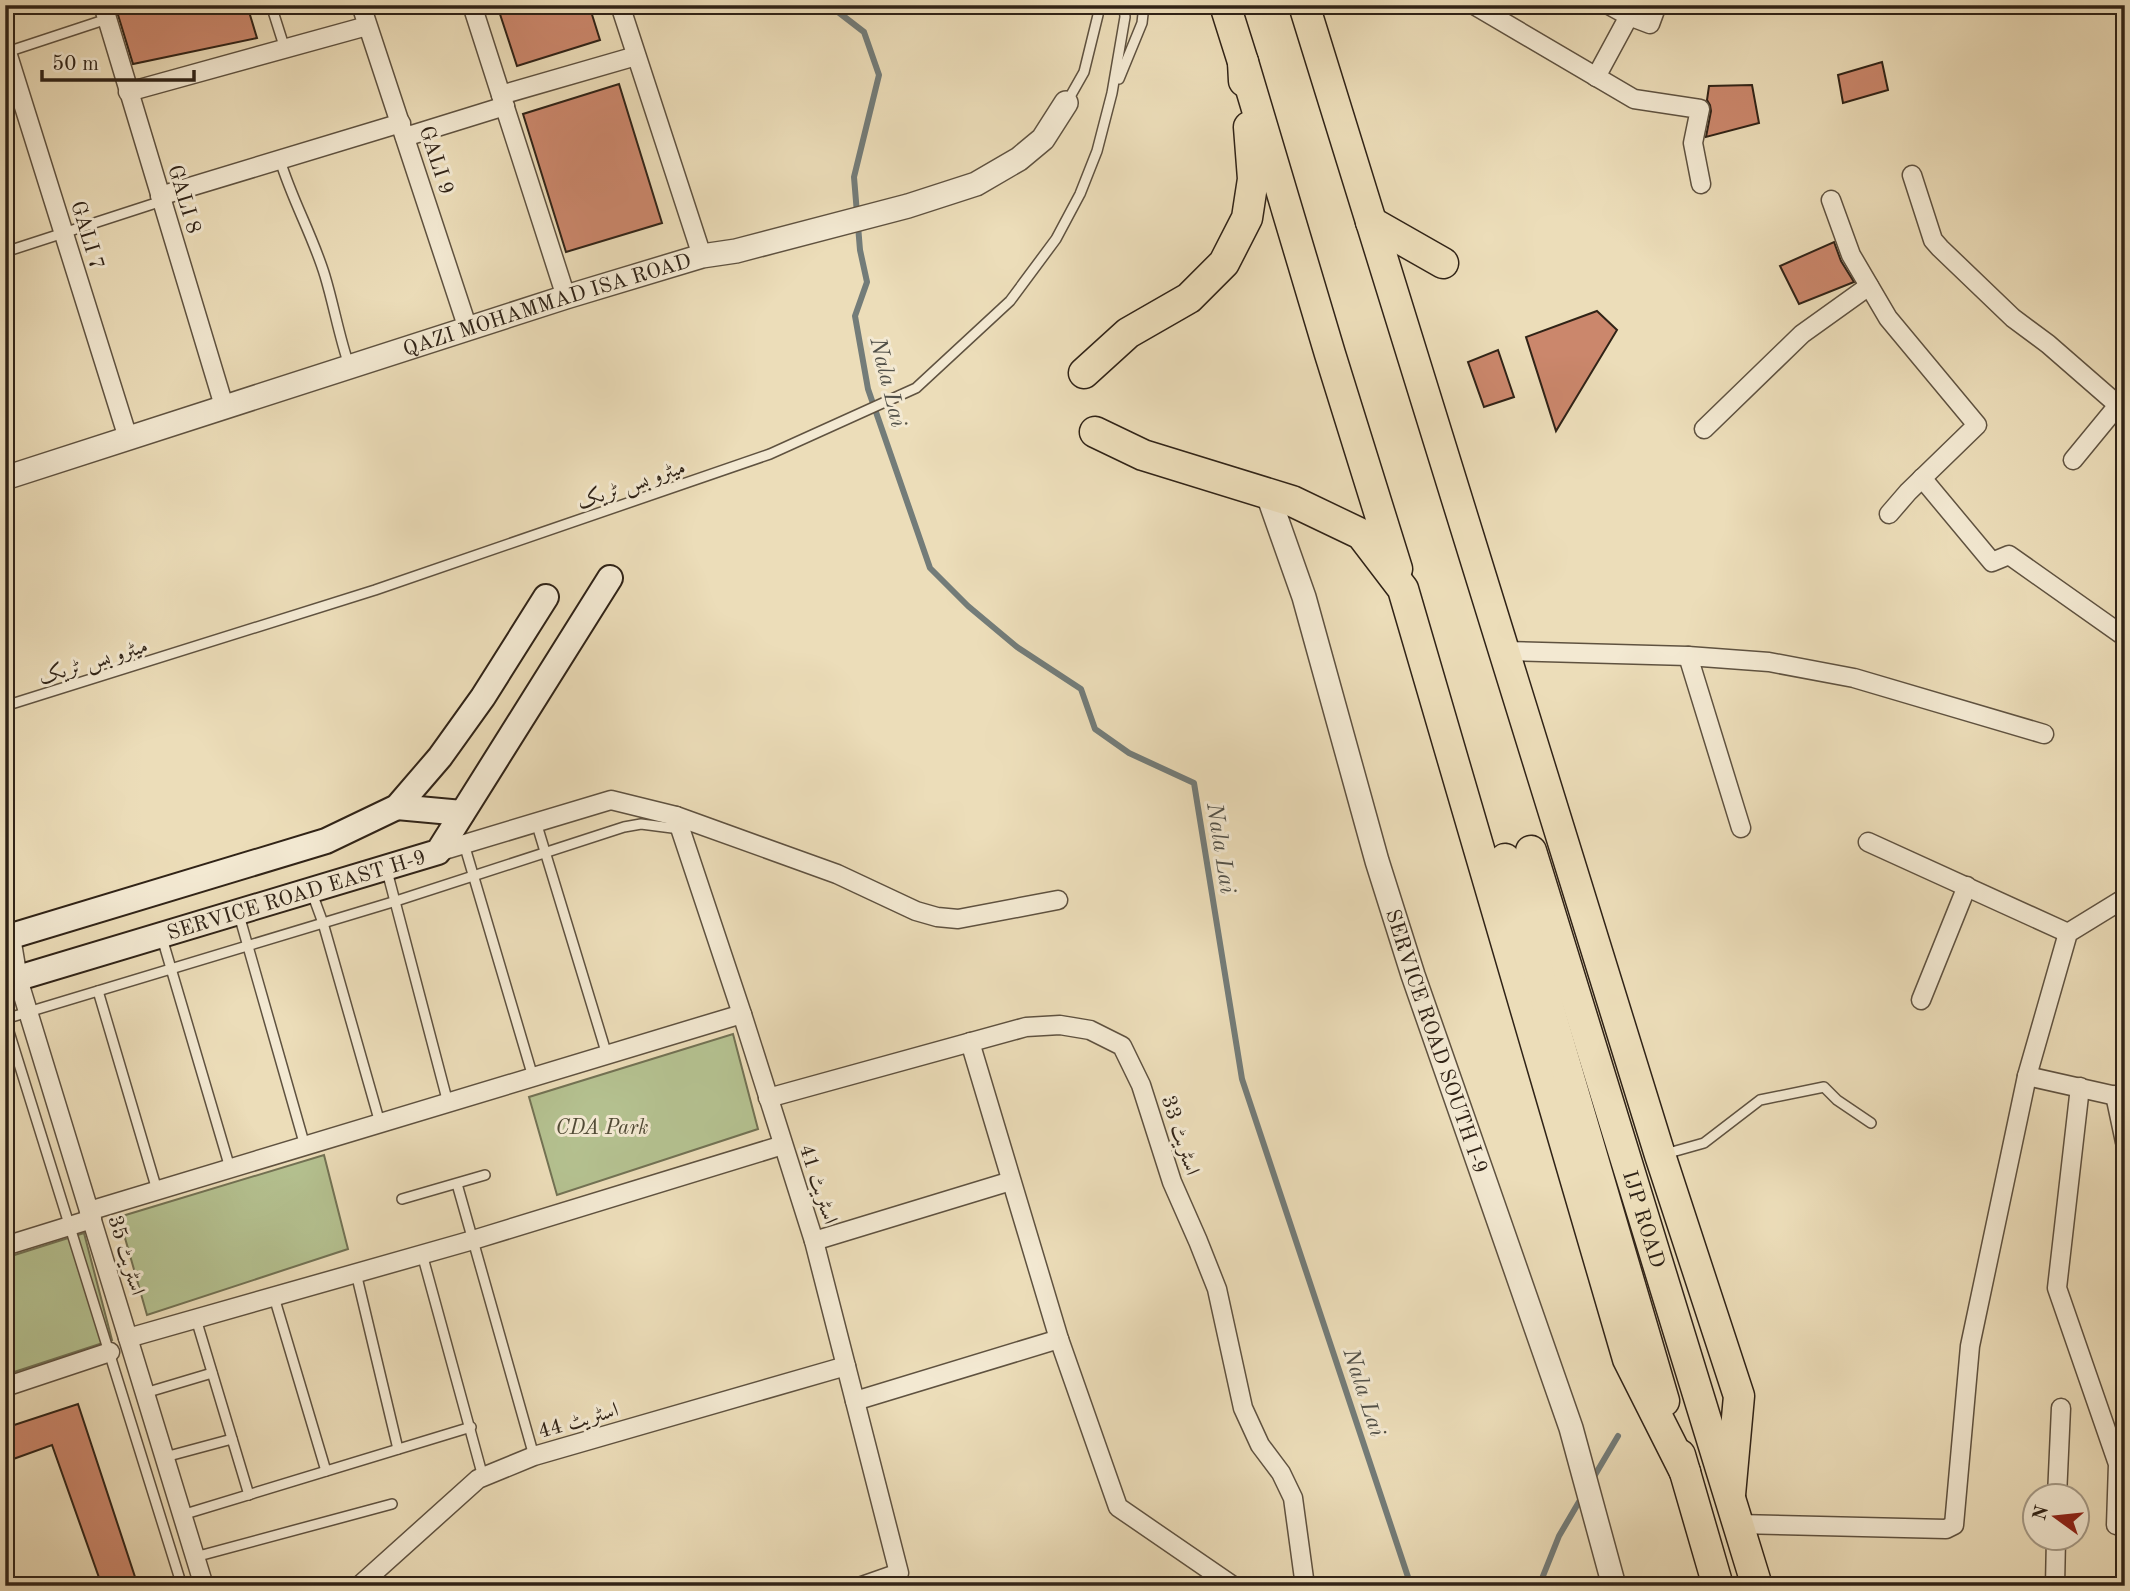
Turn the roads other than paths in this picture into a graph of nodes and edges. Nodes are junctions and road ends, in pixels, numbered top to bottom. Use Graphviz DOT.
graph roads {
  1 [pos="271,5"];
  2 [pos="361,5"];
  3 [pos="472,5"];
  4 [pos="620,5"];
  5 [pos="1097,5"];
  6 [pos="1124,5"];
  7 [pos="1144,5"];
  8 [pos="1225,5"];
  9 [pos="1304,5"];
  10 [pos="1474,5"];
  11 [pos="1609,5"];
  12 [pos="1657,5"];
  13 [pos="105,12"];
  14 [pos="1629,16"];
  15 [pos="367,26"];
  16 [pos="6,49"];
  17 [pos="285,49"];
  18 [pos="636,56"];
  19 [pos="1243,62"];
  20 [pos="10,76"];
  21 [pos="1596,77"];
  22 [pos="128,92"];
  23 [pos="1112,93"];
  24 [pos="503,101"];
  25 [pos="1066,103"];
  26 [pos="403,130"];
  27 [pos="280,160"];
  28 [pos="1912,175"];
  29 [pos="1701,184"];
  30 [pos="161,198"];
  31 [pos="1831,200"];
  32 [pos="1371,222"];
  33 [pos="64,233"];
  34 [pos="5,251"];
  35 [pos="702,256"];
  36 [pos="1443,263"];
  37 [pos="1868,286"];
  38 [pos="566,297"];
  39 [pos="468,329"];
  40 [pos="350,367"];
  41 [pos="1084,373"];
  42 [pos="2121,400"];
  43 [pos="224,406"];
  44 [pos="1704,429"];
  45 [pos="1095,432"];
  46 [pos="128,438"];
  47 [pos="2073,460"];
  48 [pos="5,478"];
  49 [pos="1922,478"];
  50 [pos="1268,495"];
  51 [pos="1889,514"];
  52 [pos="610,578"];
  53 [pos="1403,589"];
  54 [pos="546,597"];
  55 [pos="2125,637"];
  56 [pos="1504,651"];
  57 [pos="1688,656"];
  58 [pos="5,706"];
  59 [pos="2044,734"];
  60 [pos="397,807"];
  61 [pos="462,813"];
  62 [pos="536,821"];
  63 [pos="678,822"];
  64 [pos="1741,828"];
  65 [pos="1868,842"];
  66 [pos="464,844"];
  67 [pos="438,852"];
  68 [pos="546,853"];
  69 [pos="386,868"];
  70 [pos="473,876"];
  71 [pos="1967,886"];
  72 [pos="311,891"];
  73 [pos="2125,898"];
  74 [pos="1058,900"];
  75 [pos="396,901"];
  76 [pos="238,912"];
  77 [pos="323,923"];
  78 [pos="2068,933"];
  79 [pos="161,936"];
  80 [pos="8,937"];
  81 [pos="248,946"];
  82 [pos="173,969"];
  83 [pos="12,980"];
  84 [pos="98,991"];
  85 [pos="1921,1000"];
  86 [pos="29,1012"];
  87 [pos="742,1014"];
  88 [pos="970,1042"];
  89 [pos="607,1055"];
  90 [pos="2027,1076"];
  91 [pos="533,1077"];
  92 [pos="2080,1087"];
  93 [pos="2120,1096"];
  94 [pos="768,1098"];
  95 [pos="448,1103"];
  96 [pos="380,1123"];
  97 [pos="1871,1123"];
  98 [pos="2125,1142"];
  99 [pos="783,1145"];
  100 [pos="305,1146"];
  101 [pos="1660,1155"];
  102 [pos="230,1168"];
  103 [pos="485,1175"];
  104 [pos="1011,1181"];
  105 [pos="457,1184"];
  106 [pos="157,1190"];
  107 [pos="402,1199"];
  108 [pos="91,1215"];
  109 [pos="69,1225"];
  110 [pos="472,1240"];
  111 [pos="814,1241"];
  112 [pos="5,1246"];
  113 [pos="422,1254"];
  114 [pos="356,1273"];
  115 [pos="274,1297"];
  116 [pos="196,1319"];
  117 [pos="128,1338"];
  118 [pos="1059,1339"];
  119 [pos="110,1352"];
  120 [pos="846,1366"];
  121 [pos="212,1373"];
  122 [pos="5,1387"];
  123 [pos="145,1393"];
  124 [pos="855,1401"];
  125 [pos="2061,1408"];
  126 [pos="471,1427"];
  127 [pos="232,1438"];
  128 [pos="398,1449"];
  129 [pos="534,1456"];
  130 [pos="165,1458"];
  131 [pos="326,1471"];
  132 [pos="1685,1472"];
  133 [pos="483,1477"];
  134 [pos="2058,1482"];
  135 [pos="249,1495"];
  136 [pos="1730,1495"];
  137 [pos="392,1504"];
  138 [pos="183,1515"];
  139 [pos="1738,1524"];
  140 [pos="2125,1526"];
  141 [pos="2056,1552"];
  142 [pos="195,1557"];
  143 [pos="182,1586"];
  144 [pos="204,1586"];
  145 [pos="359,1586"];
  146 [pos="862,1586"];
  147 [pos="1233,1586"];
  148 [pos="1306,1586"];
  149 [pos="1614,1586"];
  150 [pos="1718,1586"];
  151 [pos="1757,1586"];
  152 [pos="2055,1586"];
  1 -- 17 [label="lane"];
  2 -- 15 [label="street, GALI 9"];
  3 -- 24 [label="street"];
  4 -- 18 [label="street"];
  5 -- 25 [label="lane"];
  6 -- 23 [label="lane, میٹرو بس ٹریک"];
  7 -- 23 [label="lane, میٹرو بس ٹریک"];
  8 -- 19 [label="highway"];
  9 -- 32 [label="highway"];
  10 -- 21 [label="street"];
  11 -- 14 [label="street"];
  12 -- 14 [label="street"];
  13 -- 16 [label="lane"];
  13 -- 22 [label="street, GALI 8"];
  14 -- 21 [label="street"];
  15 -- 17 [label="street"];
  15 -- 26 [label="street, GALI 9"];
  16 -- 20 [label="street, GALI 7"];
  17 -- 22 [label="street"];
  18 -- 24 [label="street"];
  18 -- 35 [label="street"];
  19 -- 41 [label="highway"];
  19 -- 53 [label="highway"];
  20 -- 33 [label="street, GALI 7"];
  21 -- 29 [label="street"];
  22 -- 30 [label="street, GALI 8"];
  23 -- 58 [label="lane, میٹرو بس ٹریک"];
  24 -- 26 [label="street"];
  24 -- 38 [label="street"];
  25 -- 35 [label="street, QAZI MOHAMMAD ISA ROAD"];
  26 -- 27 [label="street"];
  26 -- 39 [label="street, GALI 9"];
  27 -- 30 [label="street"];
  27 -- 40 [label="lane"];
  28 -- 42 [label="street"];
  30 -- 33 [label="lane"];
  30 -- 43 [label="street, GALI 8"];
  31 -- 37 [label="street"];
  32 -- 36 [label="highway"];
  32 -- 56 [label="highway"];
  33 -- 34 [label="lane"];
  33 -- 46 [label="street, GALI 7"];
  35 -- 38 [label="street, QAZI MOHAMMAD ISA ROAD"];
  37 -- 44 [label="street"];
  37 -- 49 [label="street"];
  38 -- 39 [label="street, QAZI MOHAMMAD ISA ROAD"];
  39 -- 40 [label="street, QAZI MOHAMMAD ISA ROAD"];
  40 -- 43 [label="street, QAZI MOHAMMAD ISA ROAD"];
  42 -- 47 [label="street"];
  43 -- 46 [label="street, QAZI MOHAMMAD ISA ROAD"];
  45 -- 50 [label="highway"];
  46 -- 48 [label="street, QAZI MOHAMMAD ISA ROAD"];
  49 -- 51 [label="street"];
  49 -- 55 [label="street"];
  50 -- 53 [label="highway"];
  50 -- 149 [label="street, SERVICE ROAD SOUTH I-9"];
  52 -- 61 [label="main road, SERVICE ROAD EAST H-9"];
  53 -- 132 [label="highway"];
  54 -- 60 [label="main road, SERVICE ROAD EAST H-9"];
  56 -- 57 [label="street"];
  56 -- 101 [label="highway"];
  57 -- 59 [label="street"];
  57 -- 64 [label="street"];
  60 -- 61 [label="main road"];
  60 -- 80 [label="main road, SERVICE ROAD EAST H-9"];
  61 -- 67 [label="main road, SERVICE ROAD EAST H-9"];
  62 -- 63 [label="street"];
  62 -- 66 [label="street"];
  62 -- 68 [label="lane"];
  63 -- 68 [label="lane"];
  63 -- 74 [label="street"];
  63 -- 87 [label="street, اسٹریٹ 41"];
  65 -- 71 [label="street"];
  66 -- 67 [label="street"];
  66 -- 70 [label="lane"];
  67 -- 69 [label="main road, SERVICE ROAD EAST H-9"];
  68 -- 70 [label="lane"];
  68 -- 89 [label="lane"];
  69 -- 72 [label="main road, SERVICE ROAD EAST H-9"];
  69 -- 75 [label="lane"];
  70 -- 75 [label="lane"];
  70 -- 91 [label="lane"];
  71 -- 78 [label="street"];
  71 -- 85 [label="street"];
  72 -- 76 [label="main road, SERVICE ROAD EAST H-9"];
  72 -- 77 [label="lane"];
  73 -- 78 [label="street"];
  75 -- 77 [label="lane"];
  75 -- 95 [label="lane"];
  76 -- 79 [label="main road, SERVICE ROAD EAST H-9"];
  76 -- 81 [label="lane"];
  77 -- 81 [label="lane"];
  77 -- 96 [label="lane"];
  78 -- 90 [label="street"];
  79 -- 82 [label="lane"];
  79 -- 83 [label="main road, SERVICE ROAD EAST H-9"];
  80 -- 83 [label="street, اسٹریٹ 35"];
  81 -- 82 [label="lane"];
  81 -- 100 [label="lane"];
  82 -- 84 [label="lane"];
  82 -- 102 [label="lane"];
  83 -- 86 [label="street, اسٹریٹ 35"];
  84 -- 86 [label="lane"];
  84 -- 106 [label="lane"];
  86 -- 108 [label="street, اسٹریٹ 35"];
  86 -- 109 [label="lane"];
  87 -- 89 [label="street"];
  87 -- 94 [label="street, اسٹریٹ 41"];
  88 -- 94 [label="street, اسٹریٹ 33"];
  88 -- 104 [label="street"];
  88 -- 148 [label="street, اسٹریٹ 33"];
  89 -- 91 [label="street"];
  90 -- 92 [label="street"];
  90 -- 139 [label="street"];
  91 -- 95 [label="street"];
  92 -- 93 [label="street"];
  92 -- 140 [label="street"];
  93 -- 98 [label="street"];
  94 -- 99 [label="street, اسٹریٹ 41"];
  95 -- 96 [label="street"];
  96 -- 100 [label="street"];
  97 -- 101 [label="lane"];
  99 -- 110 [label="street"];
  99 -- 111 [label="street, اسٹریٹ 41"];
  100 -- 102 [label="street"];
  101 -- 136 [label="highway"];
  102 -- 106 [label="street"];
  103 -- 105 [label="lane"];
  104 -- 111 [label="street"];
  104 -- 118 [label="street"];
  105 -- 107 [label="lane"];
  105 -- 110 [label="lane"];
  106 -- 108 [label="street"];
  108 -- 109 [label="street"];
  108 -- 117 [label="street, اسٹریٹ 35"];
  109 -- 112 [label="street"];
  109 -- 119 [label="lane"];
  110 -- 113 [label="street"];
  110 -- 129 [label="lane"];
  111 -- 120 [label="street, اسٹریٹ 41"];
  113 -- 114 [label="street"];
  113 -- 126 [label="lane"];
  114 -- 115 [label="street"];
  114 -- 128 [label="lane"];
  115 -- 116 [label="street"];
  115 -- 131 [label="lane"];
  116 -- 117 [label="street"];
  116 -- 121 [label="lane"];
  117 -- 123 [label="street, اسٹریٹ 35"];
  118 -- 124 [label="street"];
  118 -- 147 [label="street"];
  119 -- 122 [label="street"];
  119 -- 143 [label="lane"];
  120 -- 124 [label="street, اسٹریٹ 41"];
  120 -- 129 [label="street, اسٹریٹ 44"];
  121 -- 123 [label="lane"];
  121 -- 127 [label="lane"];
  123 -- 130 [label="street, اسٹریٹ 35"];
  124 -- 146 [label="street, اسٹریٹ 41"];
  125 -- 134 [label="street"];
  126 -- 128 [label="lane"];
  126 -- 133 [label="lane"];
  127 -- 130 [label="lane"];
  127 -- 135 [label="lane"];
  128 -- 131 [label="lane"];
  129 -- 133 [label="street, اسٹریٹ 44"];
  130 -- 138 [label="street, اسٹریٹ 35"];
  131 -- 135 [label="lane"];
  132 -- 136 [label="highway, IJP ROAD"];
  132 -- 150 [label="highway, IJP ROAD"];
  133 -- 145 [label="street, اسٹریٹ 44"];
  135 -- 138 [label="lane"];
  136 -- 139 [label="highway, IJP ROAD"];
  137 -- 142 [label="lane"];
  138 -- 142 [label="street, اسٹریٹ 35"];
  139 -- 151 [label="highway, IJP ROAD"];
  141 -- 152 [label="street"];
  142 -- 144 [label="street, اسٹریٹ 35"];
}
